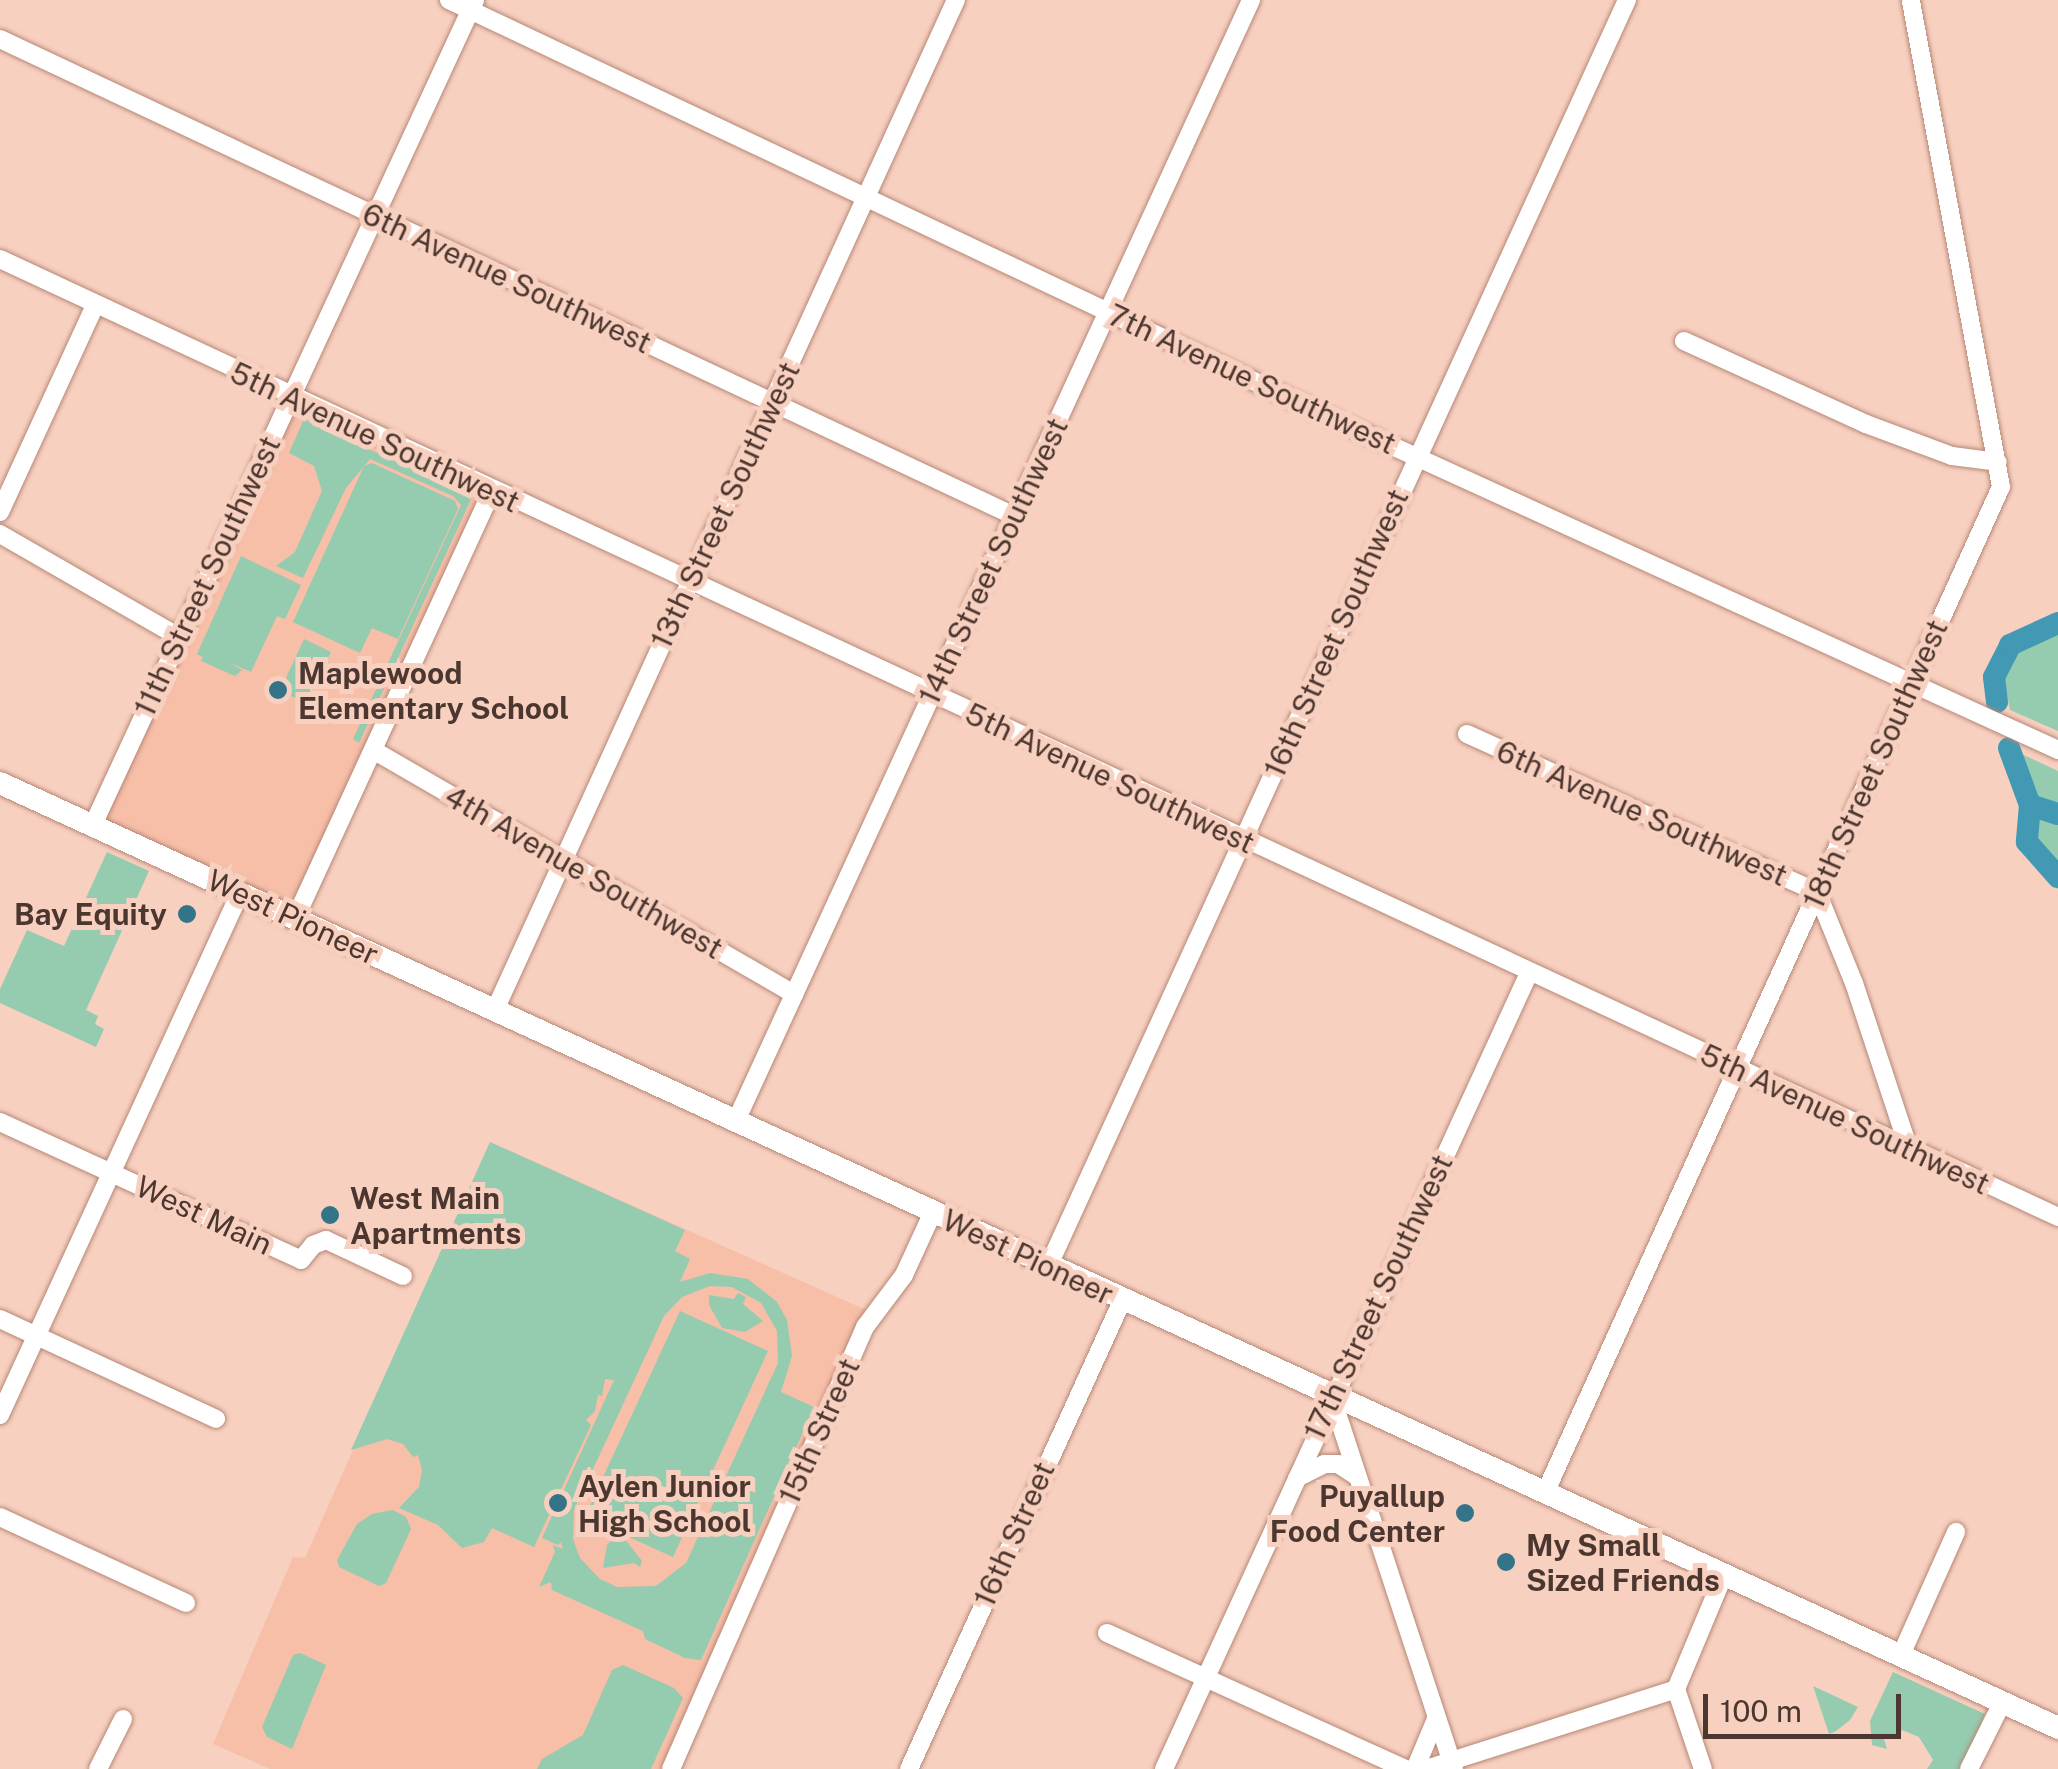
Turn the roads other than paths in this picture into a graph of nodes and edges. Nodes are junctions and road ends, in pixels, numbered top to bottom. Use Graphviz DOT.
graph roads {
  1 [pos="449,0"];
  2 [pos="956,0"];
  3 [pos="1251,0"];
  4 [pos="1627,0"];
  5 [pos="1911,0"];
  6 [pos="473,5"];
  7 [pos="0,38"];
  8 [pos="864,196"];
  9 [pos="375,216"];
  10 [pos="0,260"];
  11 [pos="95,305"];
  12 [pos="1108,311"];
  13 [pos="1684,341"];
  14 [pos="290,397"];
  15 [pos="772,404"];
  16 [pos="1416,456"];
  17 [pos="1998,462"];
  18 [pos="492,490"];
  19 [pos="0,512"];
  20 [pos="1014,516"];
  21 [pos="0,534"];
  22 [pos="689,582"];
  23 [pos="179,637"];
  24 [pos="1911,684"];
  25 [pos="932,695"];
  26 [pos="1466,734"];
  27 [pos="373,750"];
  28 [pos="2058,750"];
  29 [pos="0,783"];
  30 [pos="92,825"];
  31 [pos="1243,840"];
  32 [pos="563,860"];
  33 [pos="1817,892"];
  34 [pos="240,893"];
  35 [pos="296,919"];
  36 [pos="1529,972"];
  37 [pos="794,994"];
  38 [pos="495,1010"];
  39 [pos="1737,1069"];
  40 [pos="0,1122"];
  41 [pos="735,1123"];
  42 [pos="1909,1149"];
  43 [pos="111,1172"];
  44 [pos="934,1212"];
  45 [pos="2058,1217"];
  46 [pos="1048,1267"];
  47 [pos="403,1276"];
  48 [pos="1122,1300"];
  49 [pos="0,1319"];
  50 [pos="37,1335"];
  51 [pos="1332,1398"];
  52 [pos="0,1414"];
  53 [pos="216,1419"];
  54 [pos="1354,1474"];
  55 [pos="1293,1481"];
  56 [pos="1545,1493"];
  57 [pos="0,1517"];
  58 [pos="1956,1532"];
  59 [pos="1724,1574"];
  60 [pos="186,1603"];
  61 [pos="1107,1633"];
  62 [pos="1900,1655"];
  63 [pos="1206,1678"];
  64 [pos="1676,1689"];
  65 [pos="2002,1703"];
  66 [pos="1436,1719"];
  67 [pos="123,1720"];
  68 [pos="2058,1728"];
  69 [pos="1452,1766"];
  70 [pos="98,1769"];
  71 [pos="671,1769"];
  72 [pos="909,1769"];
  73 [pos="1164,1769"];
  74 [pos="1406,1769"];
  75 [pos="1415,1769"];
  76 [pos="1426,1769"];
  77 [pos="1703,1769"];
  78 [pos="1970,1769"];
  1 -- 6 [label="street, 7th Avenue Southwest"];
  2 -- 8 [label="street, 13th Street Southwest"];
  3 -- 12 [label="street, 14th Street Southwest"];
  4 -- 16 [label="street, 16th Street Southwest"];
  5 -- 17 [label="street, 18th Street Southwest"];
  6 -- 8 [label="street, 7th Avenue Southwest"];
  6 -- 9 [label="street, 11th Street Southwest"];
  7 -- 9 [label="street, 6th Avenue Southwest"];
  8 -- 12 [label="street, 7th Avenue Southwest"];
  8 -- 15 [label="street, 13th Street Southwest"];
  9 -- 14 [label="street, 11th Street Southwest"];
  9 -- 15 [label="street, 6th Avenue Southwest"];
  10 -- 11 [label="street, 5th Avenue Southwest"];
  11 -- 14 [label="street, 5th Avenue Southwest"];
  11 -- 19 [label="street"];
  12 -- 16 [label="street, 7th Avenue Southwest"];
  12 -- 20 [label="street, 14th Street Southwest"];
  13 -- 17 [label="street"];
  14 -- 18 [label="street, 5th Avenue Southwest"];
  14 -- 23 [label="street, 11th Street Southwest"];
  15 -- 20 [label="street, 6th Avenue Southwest"];
  15 -- 22 [label="street, 13th Street Southwest"];
  16 -- 24 [label="street, 7th Avenue Southwest"];
  16 -- 31 [label="street, 16th Street Southwest"];
  17 -- 24 [label="street, 18th Street Southwest"];
  18 -- 22 [label="street, 5th Avenue Southwest"];
  18 -- 27 [label="street"];
  20 -- 25 [label="street, 14th Street Southwest"];
  21 -- 23 [label="street"];
  22 -- 25 [label="street, 5th Avenue Southwest"];
  22 -- 32 [label="street, 13th Street Southwest"];
  23 -- 30 [label="street, 11th Street Southwest"];
  24 -- 28 [label="street, 7th Avenue Southwest"];
  24 -- 33 [label="street, 18th Street Southwest"];
  25 -- 31 [label="street, 5th Avenue Southwest"];
  25 -- 37 [label="street, 14th Street Southwest"];
  26 -- 33 [label="street, 6th Avenue Southwest"];
  27 -- 32 [label="street, 4th Avenue Southwest"];
  27 -- 35 [label="street"];
  29 -- 30 [label="main road, West Pioneer"];
  30 -- 34 [label="main road, West Pioneer"];
  31 -- 36 [label="street, 5th Avenue Southwest"];
  31 -- 46 [label="street, 16th Street Southwest"];
  32 -- 37 [label="street, 4th Avenue Southwest"];
  32 -- 38 [label="street, 13th Street Southwest"];
  33 -- 39 [label="street, 18th Street Southwest"];
  33 -- 42 [label="street"];
  34 -- 35 [label="main road, West Pioneer"];
  34 -- 43 [label="street"];
  35 -- 38 [label="main road, West Pioneer"];
  36 -- 39 [label="street, 5th Avenue Southwest"];
  36 -- 51 [label="street, 17th Street Southwest"];
  37 -- 41 [label="street, 14th Street Southwest"];
  38 -- 41 [label="main road, West Pioneer"];
  39 -- 42 [label="street, 5th Avenue Southwest"];
  39 -- 56 [label="street, 18th Street Southwest"];
  40 -- 43 [label="street, West Main"];
  41 -- 44 [label="main road, West Pioneer"];
  42 -- 45 [label="street, 5th Avenue Southwest"];
  43 -- 47 [label="street, West Main"];
  43 -- 50 [label="street"];
  44 -- 46 [label="main road, West Pioneer"];
  44 -- 71 [label="street, 15th Street"];
  46 -- 48 [label="main road, West Pioneer"];
  48 -- 51 [label="main road, West Pioneer"];
  48 -- 72 [label="street, 16th Street"];
  49 -- 50 [label="street"];
  50 -- 52 [label="street"];
  50 -- 53 [label="street"];
  51 -- 54 [label="street"];
  51 -- 55 [label="street, 17th Street Southwest"];
  51 -- 56 [label="main road, West Pioneer"];
  54 -- 55 [label="street"];
  54 -- 66 [label="street"];
  55 -- 63 [label="street, 17th Street Southwest"];
  56 -- 59 [label="main road, West Pioneer"];
  57 -- 60 [label="street"];
  58 -- 62 [label="street"];
  59 -- 62 [label="main road, West Pioneer"];
  59 -- 64 [label="street"];
  61 -- 63 [label="street"];
  62 -- 65 [label="main road, West Pioneer"];
  63 -- 73 [label="street, 17th Street Southwest"];
  63 -- 74 [label="street"];
  64 -- 69 [label="street"];
  64 -- 77 [label="street"];
  65 -- 68 [label="main road, West Pioneer"];
  65 -- 78 [label="street"];
  66 -- 69 [label="street"];
  66 -- 75 [label="street"];
  67 -- 70 [label="street"];
  69 -- 76 [label="street"];
}
